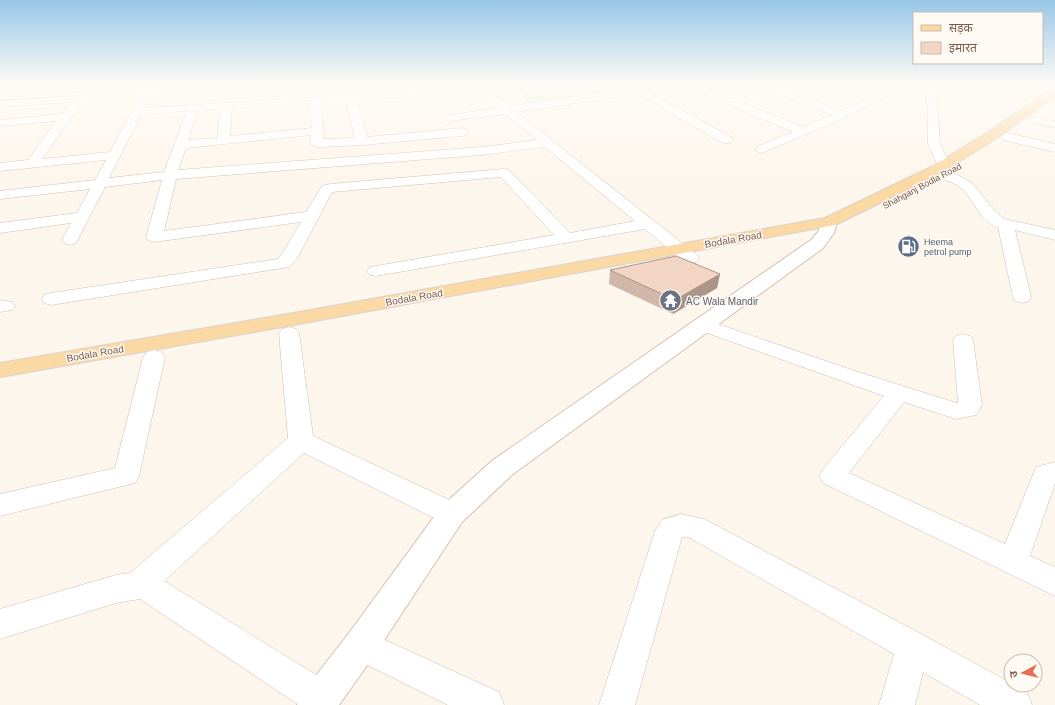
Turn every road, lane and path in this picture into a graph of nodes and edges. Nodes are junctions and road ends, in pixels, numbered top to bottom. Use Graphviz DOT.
graph roads {
  1 [pos="55,118"];
  2 [pos="64,118"];
  3 [pos="134,118"];
  4 [pos="190,118"];
  5 [pos="226,118"];
  6 [pos="268,118"];
  7 [pos="316,118"];
  8 [pos="357,118"];
  9 [pos="450,118"];
  10 [pos="516,118"];
  11 [pos="687,118"];
  12 [pos="770,118"];
  13 [pos="836,118"];
  14 [pos="933,118"];
  15 [pos="1017,118"];
  16 [pos="1038,118"];
  17 [pos="1036,120"];
  18 [pos="0,123"];
  19 [pos="1055,124"];
  20 [pos="318,132"];
  21 [pos="462,132"];
  22 [pos="804,132"];
  23 [pos="269,136"];
  24 [pos="1007,137"];
  25 [pos="727,140"];
  26 [pos="223,141"];
  27 [pos="362,141"];
  28 [pos="547,143"];
  29 [pos="180,145"];
  30 [pos="1055,148"];
  31 [pos="762,149"];
  32 [pos="480,150"];
  33 [pos="115,155"];
  34 [pos="32,164"];
  35 [pos="0,167"];
  36 [pos="943,170"];
  37 [pos="504,173"];
  38 [pos="170,175"];
  39 [pos="100,184"];
  40 [pos="0,195"];
  41 [pos="312,216"];
  42 [pos="81,217"];
  43 [pos="647,224"];
  44 [pos="1006,225"];
  45 [pos="0,228"];
  46 [pos="827,228"];
  47 [pos="1055,235"];
  48 [pos="566,238"];
  49 [pos="70,240"];
  50 [pos="684,254"];
  51 [pos="376,271"];
  52 [pos="1022,297"];
  53 [pos="51,299"];
  54 [pos="703,325"];
  55 [pos="289,333"];
  56 [pos="964,340"];
  57 [pos="154,357"];
  58 [pos="0,370"];
  59 [pos="0,385"];
  60 [pos="900,392"];
  61 [pos="301,441"];
  62 [pos="1055,472"];
  63 [pos="0,505"];
  64 [pos="452,514"];
  65 [pos="1013,562"];
  66 [pos="1055,582"];
  67 [pos="138,585"];
  68 [pos="0,624"];
  69 [pos="362,645"];
  70 [pos="913,647"];
  71 [pos="318,702"];
  72 [pos="486,705"];
  73 [pos="617,705"];
  74 [pos="897,705"];
  75 [pos="1014,705"];
  1 -- 18 [label="street"];
  2 -- 34 [label="street"];
  3 -- 33 [label="street"];
  4 -- 29 [label="street"];
  5 -- 26 [label="street"];
  6 -- 23 [label="street"];
  7 -- 20 [label="street"];
  8 -- 27 [label="street"];
  9 -- 21 [label="street"];
  10 -- 28 [label="street"];
  11 -- 25 [label="street"];
  12 -- 22 [label="street"];
  13 -- 22 [label="street"];
  14 -- 36 [label="street"];
  15 -- 36 [label="main road, Shahganj Bodla Road"];
  16 -- 17 [label="main road, Shahganj Bodla Road"];
  17 -- 19 [label="street"];
  17 -- 24 [label="main road, Shahganj Bodla Road"];
  20 -- 23 [label="street"];
  20 -- 27 [label="street"];
  21 -- 27 [label="street"];
  21 -- 32 [label="street"];
  22 -- 31 [label="street"];
  23 -- 26 [label="street"];
  24 -- 30 [label="street"];
  24 -- 36 [label="main road, Shahganj Bodla Road"];
  26 -- 29 [label="street"];
  28 -- 32 [label="street"];
  28 -- 43 [label="street"];
  29 -- 38 [label="street"];
  32 -- 37 [label="street"];
  32 -- 38 [label="street"];
  33 -- 34 [label="street"];
  33 -- 39 [label="street"];
  34 -- 35 [label="street"];
  36 -- 44 [label="street"];
  36 -- 46 [label="main road, Shahganj Bodla Road"];
  37 -- 41 [label="street"];
  37 -- 48 [label="street"];
  38 -- 39 [label="street"];
  38 -- 41 [label="street"];
  39 -- 40 [label="street"];
  39 -- 42 [label="street"];
  41 -- 53 [label="street"];
  42 -- 45 [label="street"];
  42 -- 49 [label="street"];
  43 -- 48 [label="street"];
  43 -- 50 [label="street"];
  44 -- 47 [label="street"];
  44 -- 52 [label="street"];
  46 -- 50 [label="main road, Bodala Road"];
  46 -- 54 [label="street"];
  48 -- 51 [label="street"];
  50 -- 55 [label="main road, Bodala Road"];
  50 -- 58 [label="main road, Bodala Road"];
  54 -- 60 [label="street"];
  54 -- 64 [label="street"];
  55 -- 57 [label="main road, Bodala Road"];
  55 -- 61 [label="street"];
  56 -- 60 [label="street"];
  57 -- 59 [label="main road, Bodala Road"];
  57 -- 63 [label="street"];
  60 -- 65 [label="street"];
  61 -- 64 [label="street"];
  61 -- 67 [label="street"];
  62 -- 65 [label="street"];
  64 -- 69 [label="street"];
  65 -- 66 [label="street"];
  67 -- 68 [label="street"];
  67 -- 71 [label="street"];
  69 -- 71 [label="street"];
  69 -- 72 [label="street"];
  70 -- 73 [label="street"];
  70 -- 74 [label="street"];
  70 -- 75 [label="street"];
}
